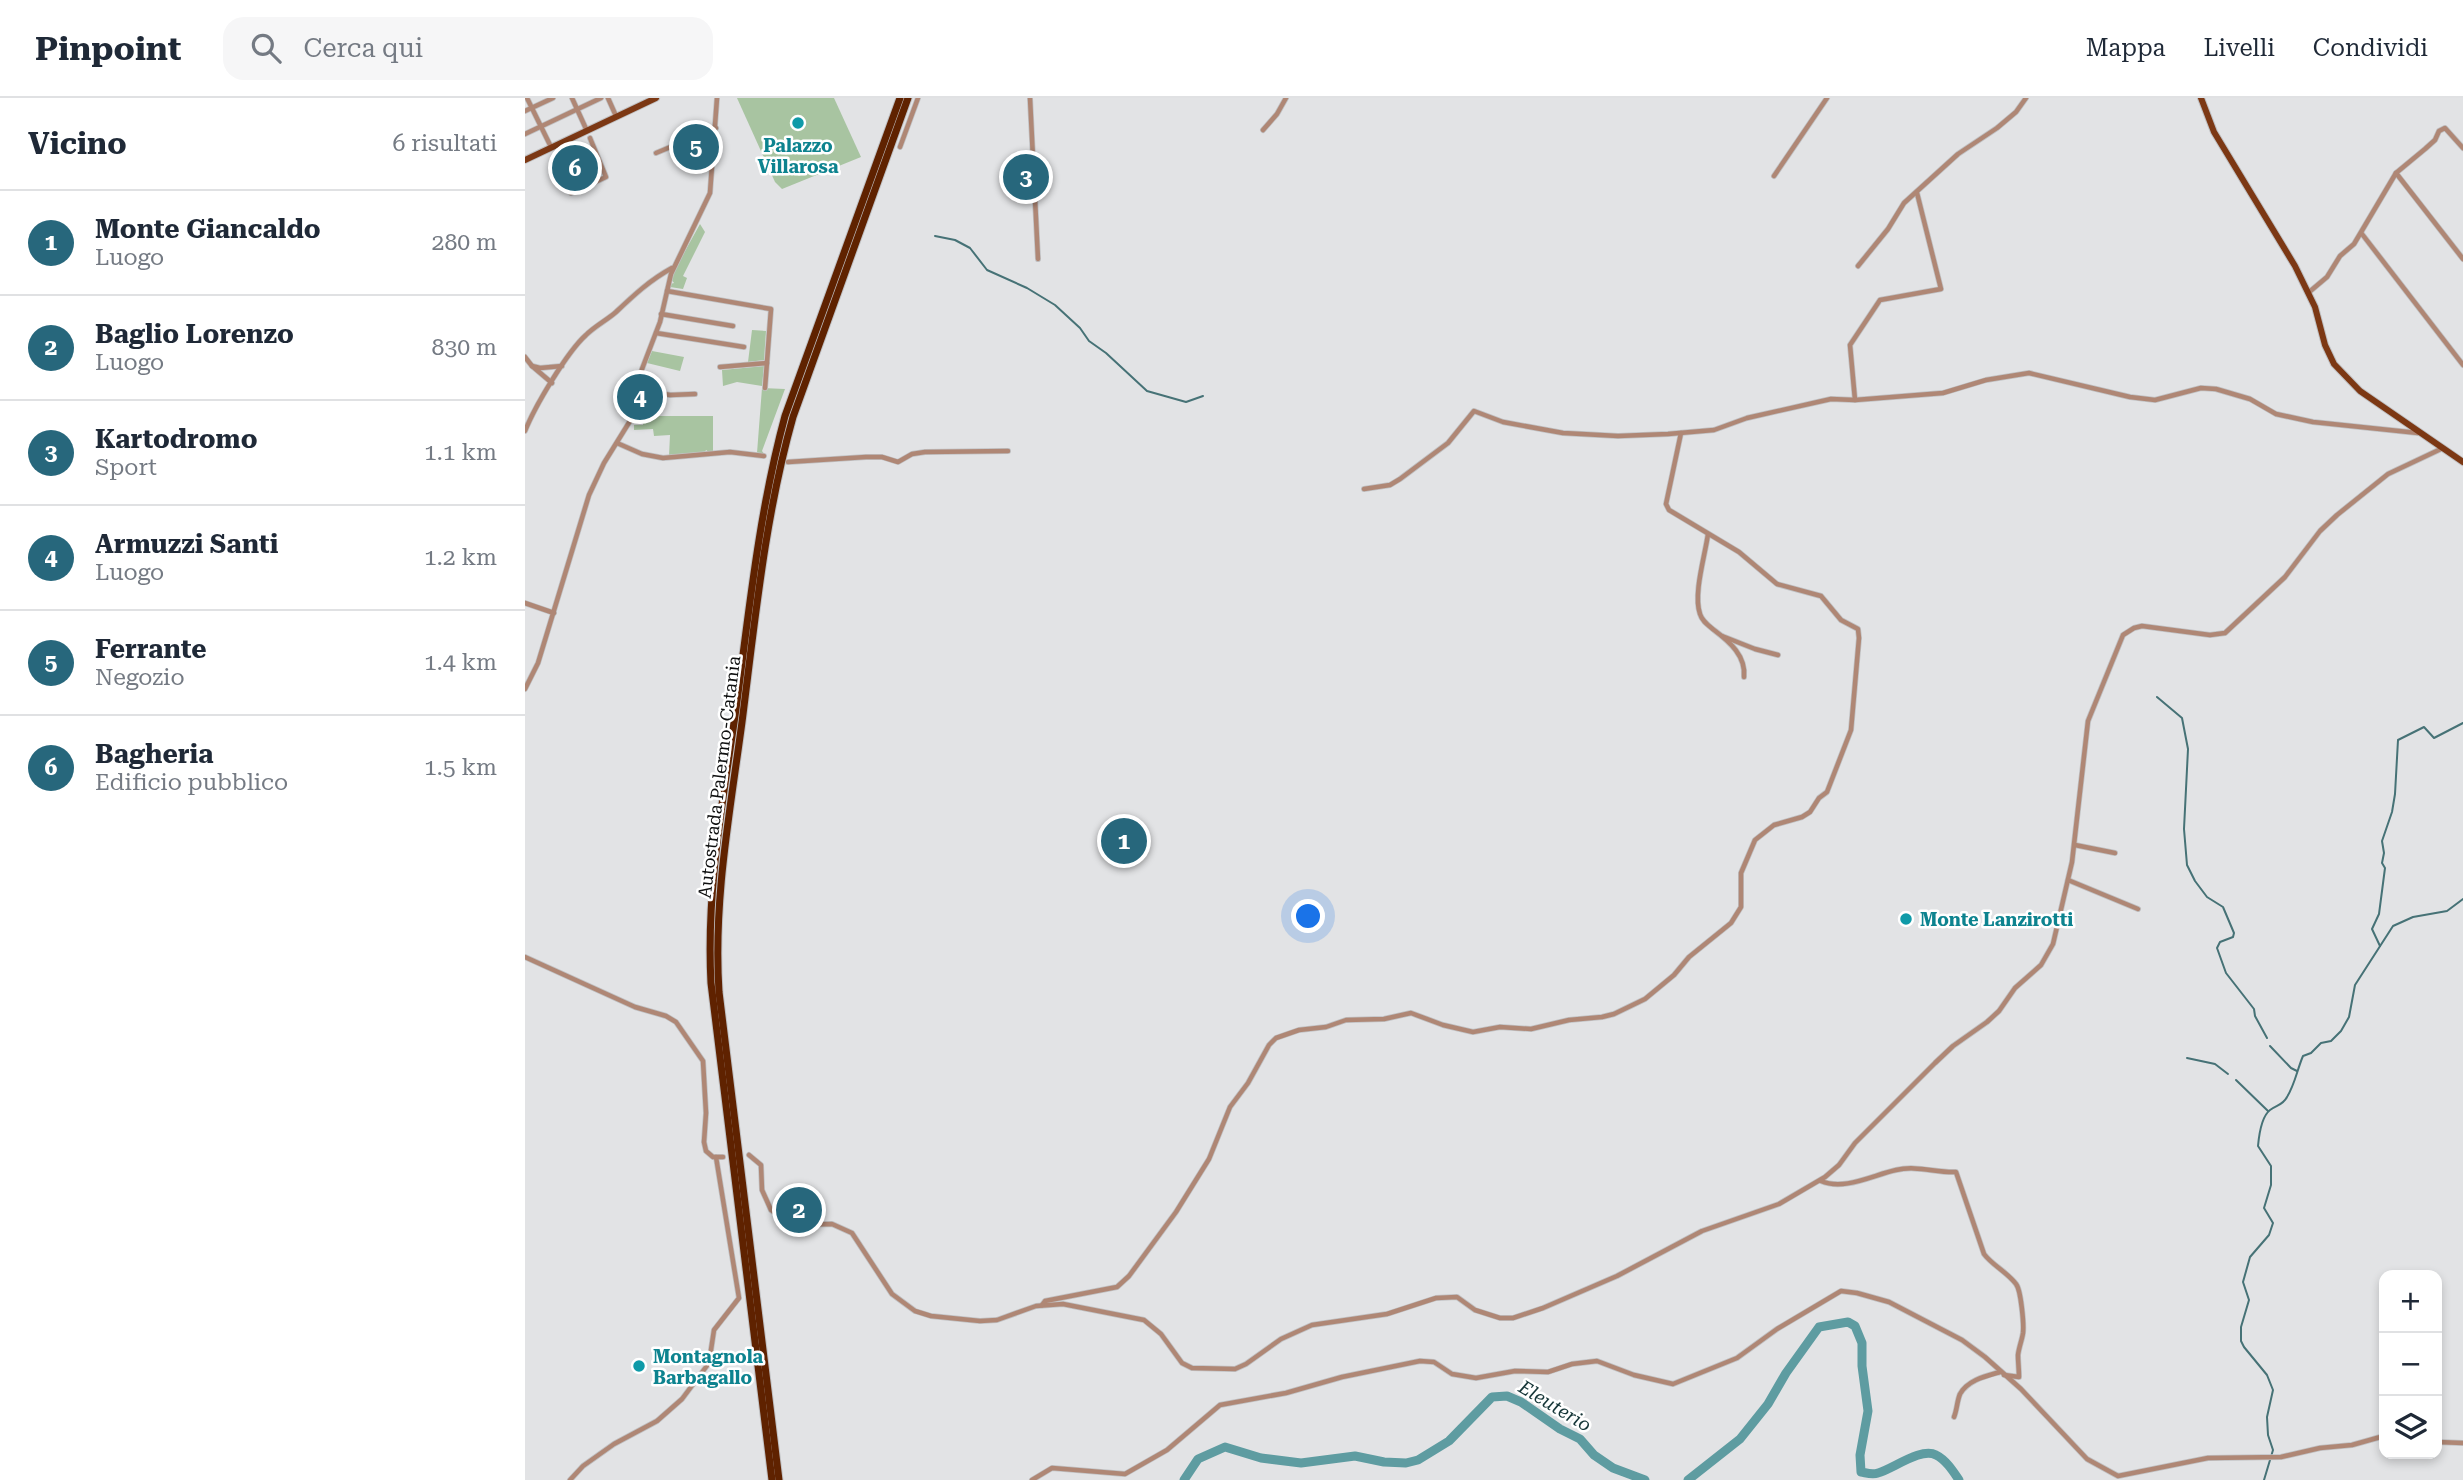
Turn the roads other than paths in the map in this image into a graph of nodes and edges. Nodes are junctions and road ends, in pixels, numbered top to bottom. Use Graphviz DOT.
graph roads {
  1 [pos="527,98"];
  2 [pos="553,98"];
  3 [pos="572,98"];
  4 [pos="601,98"];
  5 [pos="608,98"];
  6 [pos="656,98"];
  7 [pos="717,98"];
  8 [pos="900,98"];
  9 [pos="908,98"];
  10 [pos="918,98"];
  11 [pos="1030,98"];
  12 [pos="1286,98"];
  13 [pos="1826,98"];
  14 [pos="2026,98"];
  15 [pos="2201,98"];
  16 [pos="531,108"];
  17 [pos="577,109"];
  18 [pos="525,111"];
  19 [pos="616,117"];
  20 [pos="540,126"];
  21 [pos="716,128"];
  22 [pos="1263,130"];
  23 [pos="587,131"];
  24 [pos="525,134"];
  25 [pos="590,138"];
  26 [pos="551,147"];
  27 [pos="901,147"];
  28 [pos="2463,148"];
  29 [pos="656,153"];
  30 [pos="525,160"];
  31 [pos="2396,173"];
  32 [pos="1775,176"];
  33 [pos="572,193"];
  34 [pos="1917,193"];
  35 [pos="2362,233"];
  36 [pos="1038,259"];
  37 [pos="2463,259"];
  38 [pos="1858,266"];
  39 [pos="673,268"];
  40 [pos="667,291"];
  41 [pos="2308,293"];
  42 [pos="661,314"];
  43 [pos="733,326"];
  44 [pos="656,333"];
  45 [pos="744,347"];
  46 [pos="525,357"];
  47 [pos="767,363"];
  48 [pos="2463,365"];
  49 [pos="532,366"];
  50 [pos="562,366"];
  51 [pos="544,368"];
  52 [pos="720,368"];
  53 [pos="543,376"];
  54 [pos="552,383"];
  55 [pos="765,388"];
  56 [pos="637,389"];
  57 [pos="695,394"];
  58 [pos="1855,400"];
  59 [pos="525,430"];
  60 [pos="1681,433"];
  61 [pos="2422,433"];
  62 [pos="617,443"];
  63 [pos="2444,448"];
  64 [pos="1008,451"];
  65 [pos="2463,454"];
  66 [pos="2453,455"];
  67 [pos="764,456"];
  68 [pos="788,462"];
  69 [pos="2463,462"];
  70 [pos="1364,489"];
  71 [pos="1708,533"];
  72 [pos="525,603"];
  73 [pos="554,612"];
  74 [pos="1721,635"];
  75 [pos="1778,655"];
  76 [pos="1744,677"];
  77 [pos="525,689"];
  78 [pos="2074,845"];
  79 [pos="2115,853"];
  80 [pos="2068,880"];
  81 [pos="2138,909"];
  82 [pos="525,957"];
  83 [pos="749,1155"];
  84 [pos="716,1157"];
  85 [pos="723,1157"];
  86 [pos="1820,1180"];
  87 [pos="1042,1305"];
  88 [pos="2002,1374"];
  89 [pos="1954,1417"];
  90 [pos="2379,1437"];
  91 [pos="2442,1442"];
  92 [pos="2463,1443"];
  93 [pos="570,1480"];
  94 [pos="772,1480"];
  95 [pos="779,1480"];
  96 [pos="1032,1480"];
  1 -- 16 [label="street"];
  2 -- 16 [label="street"];
  3 -- 17 [label="street"];
  4 -- 17 [label="street"];
  5 -- 19 [label="street"];
  6 -- 19 [label="main road"];
  7 -- 21 [label="street"];
  8 -- 94 [label="highway, Autostrada Palermo-Catania"];
  9 -- 95 [label="highway, Autostrada Palermo-Catania"];
  10 -- 27 [label="street"];
  11 -- 36 [label="street"];
  12 -- 22 [label="street"];
  13 -- 32 [label="street"];
  14 -- 34 [label="street"];
  15 -- 41 [label="main road"];
  16 -- 18 [label="street"];
  16 -- 20 [label="street"];
  17 -- 20 [label="street"];
  17 -- 23 [label="street"];
  19 -- 23 [label="main road"];
  20 -- 24 [label="street"];
  20 -- 26 [label="street"];
  21 -- 29 [label="street"];
  21 -- 39 [label="street"];
  23 -- 26 [label="main road"];
  25 -- 33 [label="street"];
  26 -- 30 [label="main road"];
  28 -- 31 [label="street"];
  31 -- 35 [label="street"];
  31 -- 37 [label="street"];
  34 -- 38 [label="street"];
  34 -- 58 [label="street"];
  35 -- 41 [label="street"];
  35 -- 48 [label="street"];
  39 -- 40 [label="street"];
  39 -- 50 [label="street"];
  40 -- 42 [label="street"];
  40 -- 47 [label="street"];
  41 -- 61 [label="main road"];
  42 -- 43 [label="street"];
  42 -- 44 [label="street"];
  44 -- 45 [label="street"];
  44 -- 56 [label="street"];
  46 -- 49 [label="street"];
  47 -- 52 [label="street"];
  47 -- 55 [label="street"];
  49 -- 51 [label="street"];
  49 -- 53 [label="street"];
  50 -- 51 [label="street"];
  50 -- 54 [label="street"];
  51 -- 53 [label="street"];
  53 -- 54 [label="street"];
  54 -- 59 [label="street"];
  56 -- 57 [label="street"];
  56 -- 62 [label="street"];
  58 -- 60 [label="street"];
  58 -- 61 [label="street"];
  60 -- 70 [label="street"];
  60 -- 71 [label="street"];
  61 -- 63 [label="main road"];
  62 -- 67 [label="street"];
  62 -- 73 [label="street"];
  63 -- 66 [label="main road"];
  63 -- 78 [label="street"];
  64 -- 68 [label="street"];
  65 -- 66 [label="street"];
  66 -- 69 [label="main road"];
  71 -- 74 [label="street"];
  71 -- 87 [label="street"];
  72 -- 73 [label="street"];
  73 -- 77 [label="street"];
  74 -- 75 [label="street"];
  74 -- 76 [label="street"];
  78 -- 79 [label="street"];
  78 -- 80 [label="street"];
  80 -- 81 [label="street"];
  80 -- 86 [label="street"];
  82 -- 84 [label="street"];
  83 -- 87 [label="street"];
  84 -- 85 [label="street"];
  84 -- 93 [label="street"];
  86 -- 87 [label="street"];
  86 -- 88 [label="street"];
  88 -- 89 [label="street"];
  88 -- 90 [label="street"];
  88 -- 96 [label="street"];
  91 -- 92 [label="street"];
}
